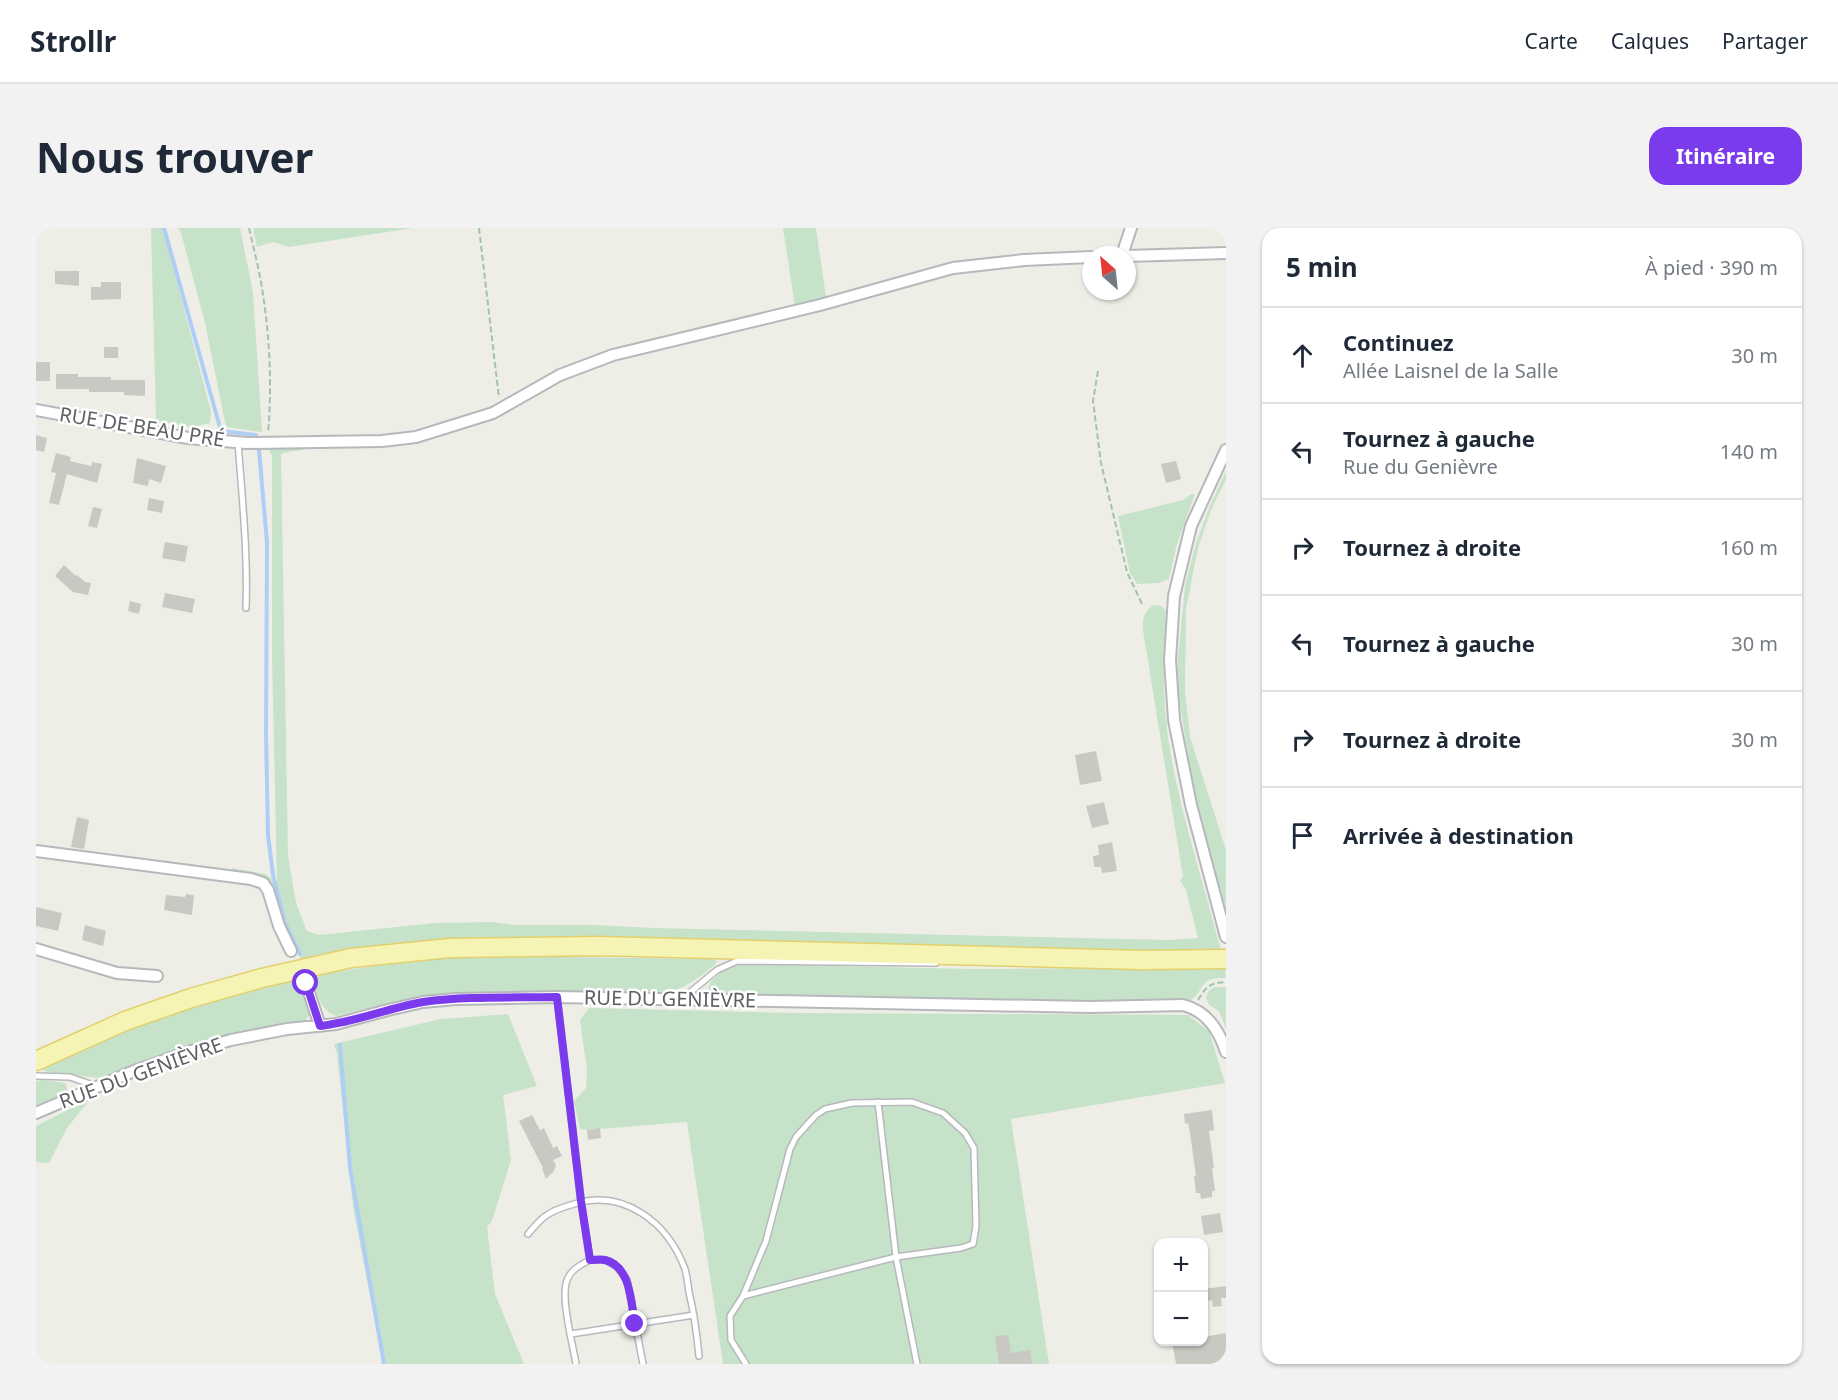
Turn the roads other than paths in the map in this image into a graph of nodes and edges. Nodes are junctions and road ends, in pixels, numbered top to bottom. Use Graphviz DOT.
graph roads {
  1 [pos="1131,228"];
  2 [pos="1125,246"];
  3 [pos="1226,253"];
  4 [pos="1136,256"];
  5 [pos="1082,257"];
  6 [pos="36,410"];
  7 [pos="243,443"];
  8 [pos="1226,450"];
  9 [pos="246,608"];
  10 [pos="36,851"];
  11 [pos="1226,936"];
  12 [pos="36,950"];
  13 [pos="291,951"];
  14 [pos="992,957"];
  15 [pos="1226,958"];
  16 [pos="157,976"];
  17 [pos="306,983"];
  18 [pos="557,997"];
  19 [pos="681,1000"];
  20 [pos="320,1026"];
  21 [pos="1226,1052"];
  22 [pos="36,1061"];
  23 [pos="36,1076"];
  24 [pos="98,1087"];
  25 [pos="878,1102"];
  26 [pos="36,1113"];
  27 [pos="581,1201"];
  28 [pos="528,1234"];
  29 [pos="896,1257"];
  30 [pos="590,1260"];
  31 [pos="743,1296"];
  32 [pos="694,1314"];
  33 [pos="635,1324"];
  34 [pos="571,1334"];
  35 [pos="699,1356"];
  36 [pos="576,1364"];
  37 [pos="643,1364"];
  38 [pos="746,1364"];
  39 [pos="917,1364"];
  1 -- 2 [label="street"];
  3 -- 4 [label="street"];
  5 -- 7 [label="street, RUE DE BEAU PRÉ"];
  6 -- 7 [label="street, RUE DE BEAU PRÉ"];
  7 -- 9 [label="lane"];
  8 -- 11 [label="street"];
  10 -- 13 [label="street"];
  12 -- 16 [label="street"];
  14 -- 15 [label="main road"];
  14 -- 19 [label="lane"];
  14 -- 22 [label="main road"];
  17 -- 20 [label="street"];
  18 -- 19 [label="street, RUE DU GENIÈVRE"];
  18 -- 20 [label="street, RUE DU GENIÈVRE"];
  18 -- 27 [label="lane"];
  19 -- 21 [label="street, RUE DU GENIÈVRE"];
  20 -- 24 [label="street, RUE DU GENIÈVRE"];
  23 -- 24 [label="lane"];
  24 -- 26 [label="street, RUE DU GENIÈVRE"];
  25 -- 29 [label="lane"];
  25 -- 29 [label="lane"];
  25 -- 31 [label="lane"];
  27 -- 28 [label="lane"];
  27 -- 30 [label="lane"];
  27 -- 32 [label="lane"];
  29 -- 31 [label="lane"];
  29 -- 39 [label="lane"];
  30 -- 33 [label="lane"];
  30 -- 34 [label="lane"];
  31 -- 38 [label="lane"];
  32 -- 33 [label="lane"];
  32 -- 35 [label="lane"];
  33 -- 34 [label="lane"];
  33 -- 37 [label="lane"];
  34 -- 36 [label="lane"];
}
